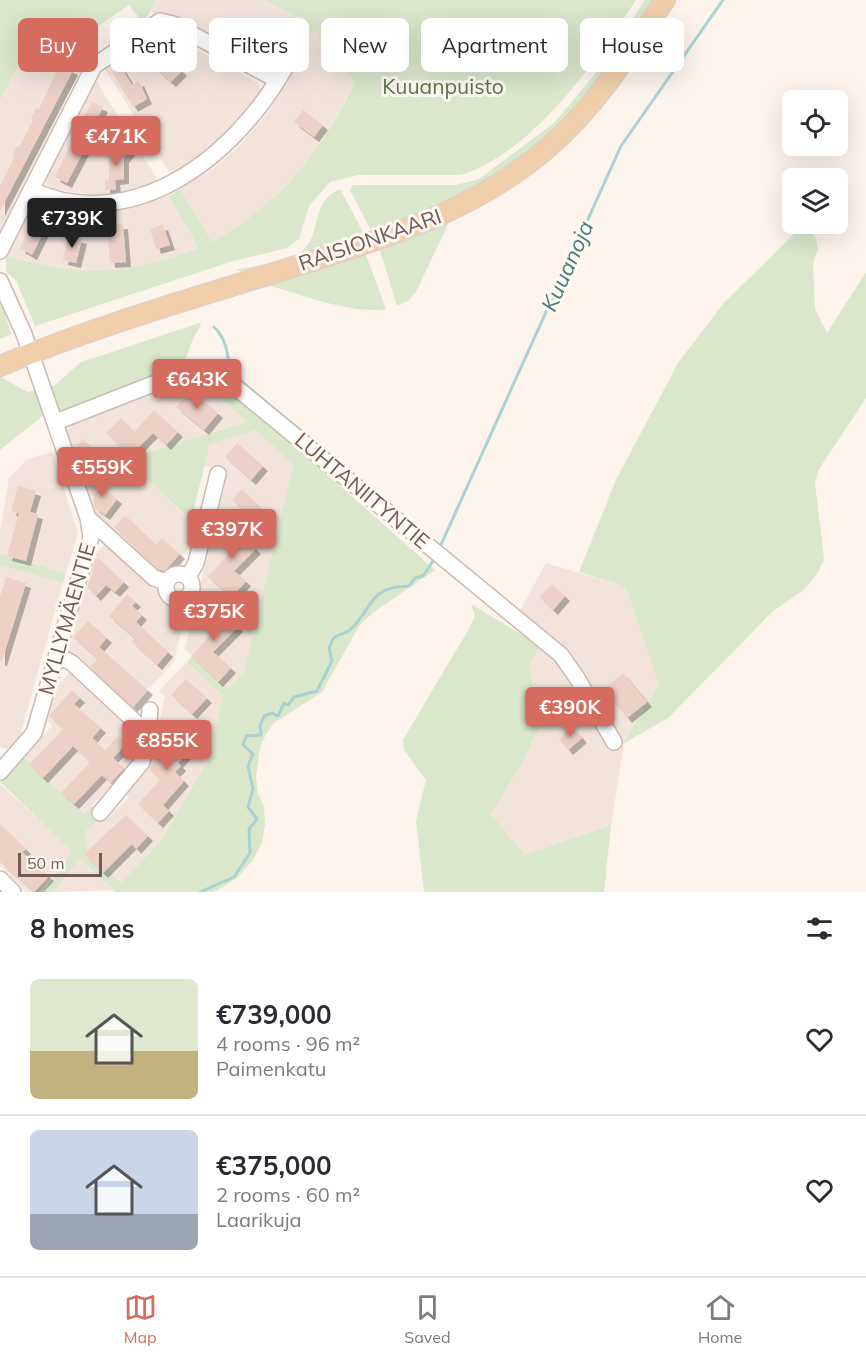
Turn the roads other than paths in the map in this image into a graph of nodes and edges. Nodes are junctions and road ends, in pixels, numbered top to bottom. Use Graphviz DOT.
graph roads {
  1 [pos="665,0"];
  2 [pos="282,72"];
  3 [pos="277,80"];
  4 [pos="30,190"];
  5 [pos="0,251"];
  6 [pos="0,281"];
  7 [pos="31,354"];
  8 [pos="0,366"];
  9 [pos="56,422"];
  10 [pos="218,474"];
  11 [pos="88,518"];
  12 [pos="188,577"];
  13 [pos="167,582"];
  14 [pos="57,655"];
  15 [pos="150,710"];
  16 [pos="148,734"];
  17 [pos="614,742"];
  18 [pos="0,772"];
  19 [pos="100,813"];
  20 [pos="0,879"];
  21 [pos="13,892"];
  1 -- 7 [label="main road, RAISIONKAARI"];
  2 -- 3 [label="street"];
  3 -- 4 [label="street"];
  3 -- 4 [label="street"];
  4 -- 5 [label="street"];
  6 -- 7 [label="street, MYLLYMÄENTIE"];
  7 -- 8 [label="main road, RAISIONKAARI"];
  7 -- 9 [label="street, MYLLYMÄENTIE"];
  9 -- 11 [label="street, MYLLYMÄENTIE"];
  9 -- 17 [label="street, LUHTANIITYNTIE"];
  10 -- 12 [label="street"];
  11 -- 13 [label="street"];
  11 -- 14 [label="street, MYLLYMÄENTIE"];
  12 -- 13 [label="street"];
  12 -- 13 [label="street"];
  14 -- 16 [label="street"];
  14 -- 18 [label="street, MYLLYMÄENTIE"];
  15 -- 16 [label="street"];
  16 -- 19 [label="street"];
  20 -- 21 [label="street"];
}
